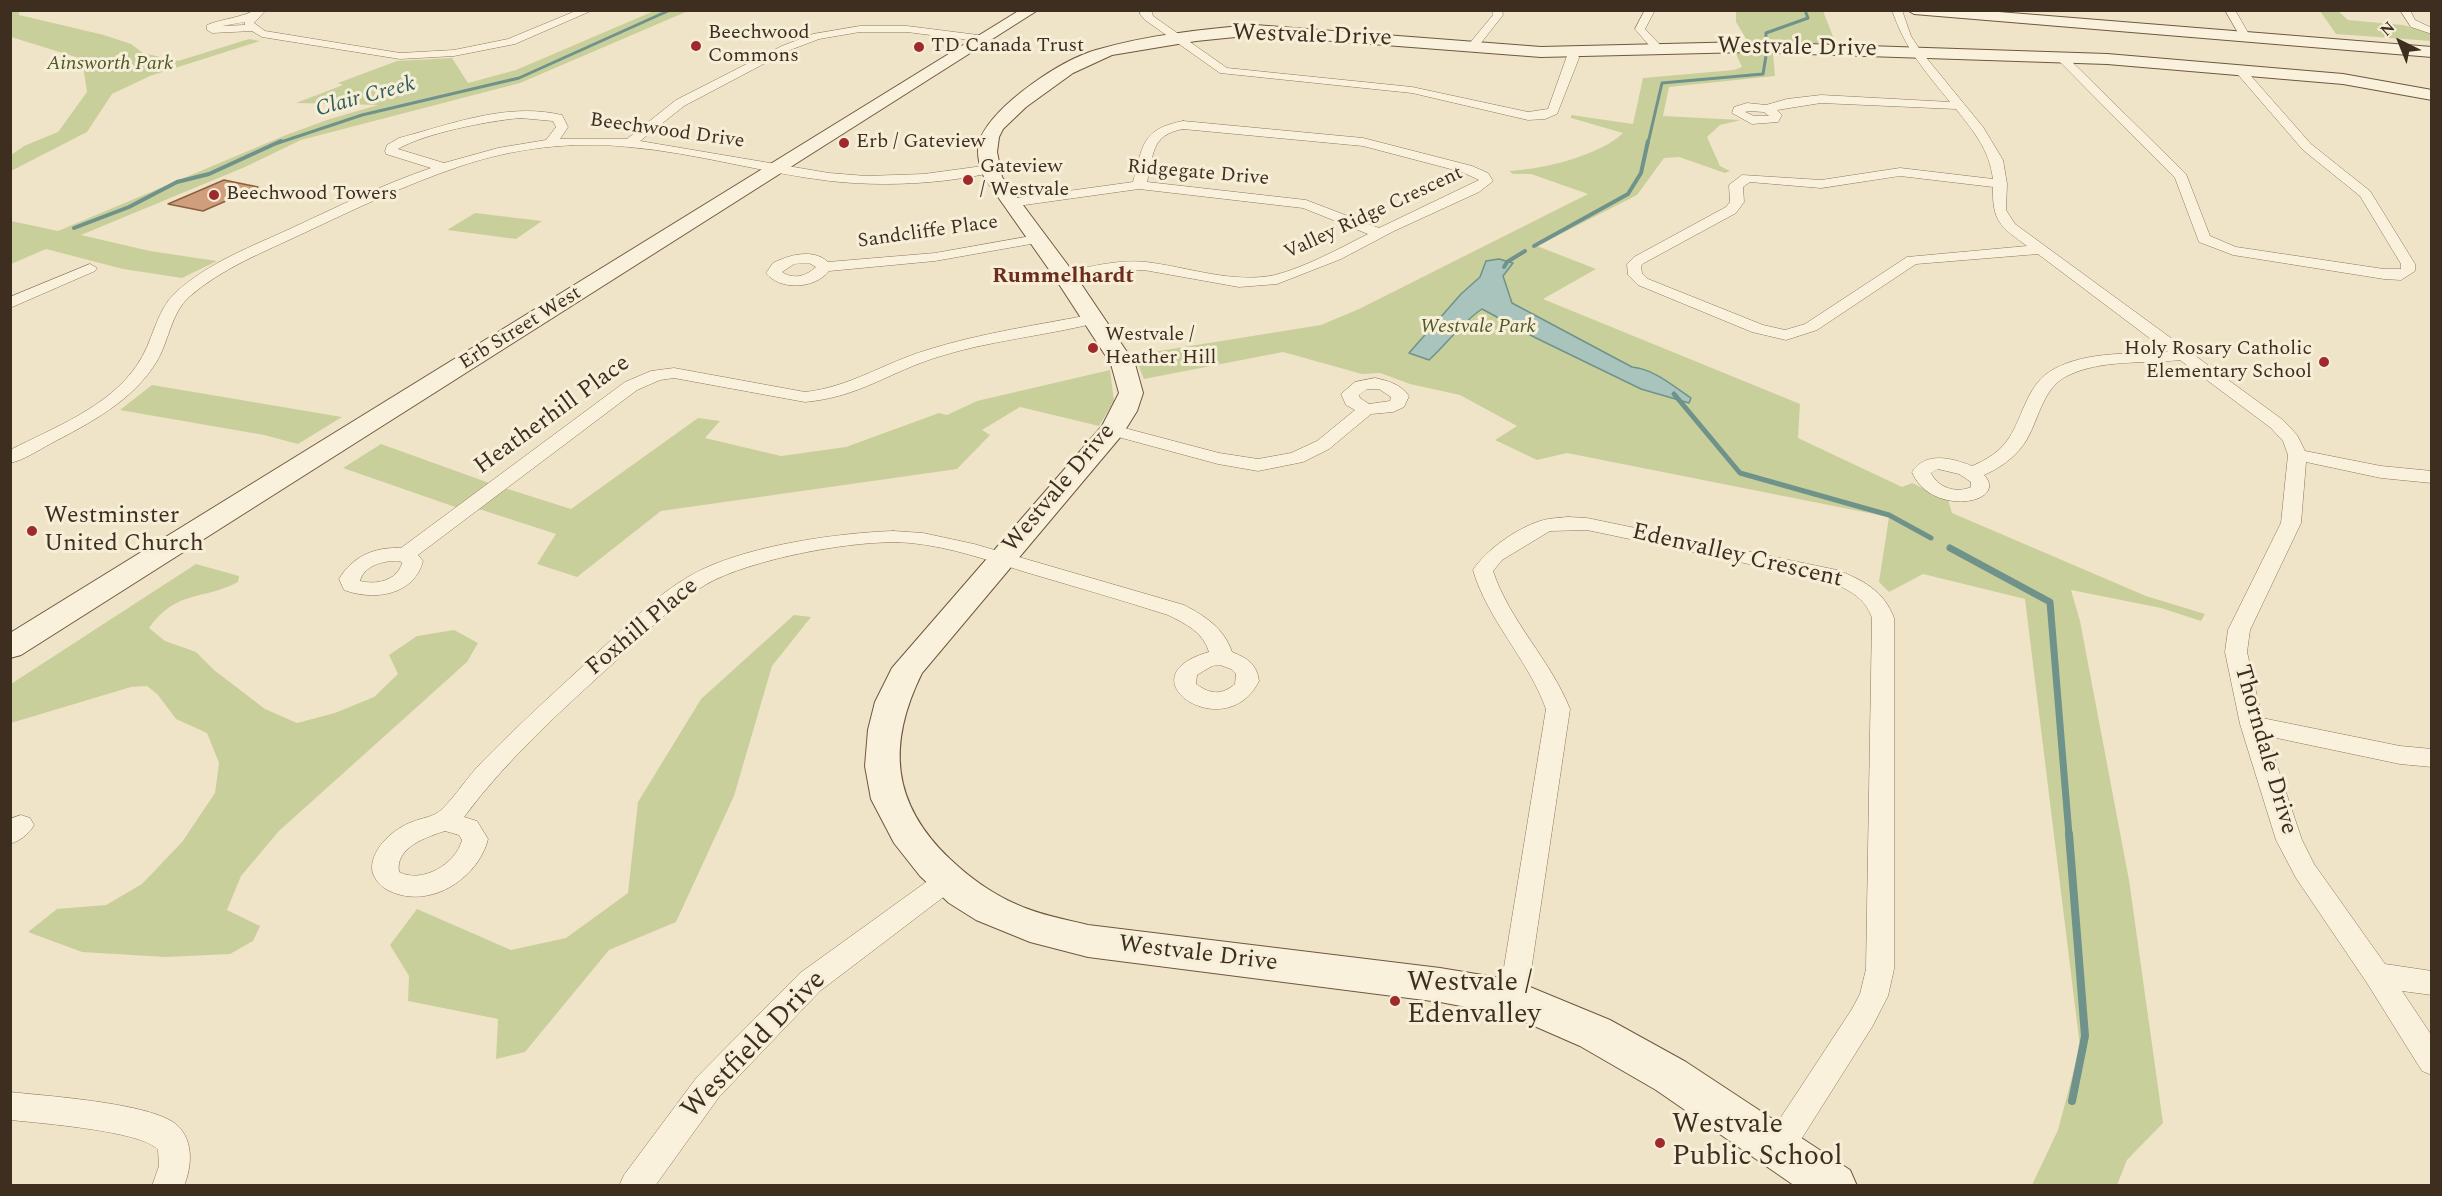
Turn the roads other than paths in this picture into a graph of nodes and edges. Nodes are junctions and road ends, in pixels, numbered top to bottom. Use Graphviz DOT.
graph roads {
  1 [pos="261,10"];
  2 [pos="588,10"];
  3 [pos="1031,10"];
  4 [pos="1146,10"];
  5 [pos="1497,10"];
  6 [pos="1650,10"];
  7 [pos="1896,10"];
  8 [pos="1914,10"];
  9 [pos="1999,10"];
  10 [pos="2230,10"];
  11 [pos="2405,10"];
  12 [pos="2432,31"];
  13 [pos="2243,33"];
  14 [pos="986,39"];
  15 [pos="1179,39"];
  16 [pos="2432,45"];
  17 [pos="1473,46"];
  18 [pos="1658,49"];
  19 [pos="1916,52"];
  20 [pos="2432,52"];
  21 [pos="1572,53"];
  22 [pos="2061,57"];
  23 [pos="2240,70"];
  24 [pos="2432,95"];
  25 [pos="1958,106"];
  26 [pos="1767,109"];
  27 [pos="552,141"];
  28 [pos="630,143"];
  29 [pos="443,167"];
  30 [pos="778,168"];
  31 [pos="990,169"];
  32 [pos="2000,184"];
  33 [pos="1139,185"];
  34 [pos="1010,203"];
  35 [pos="1379,233"];
  36 [pos="1037,239"];
  37 [pos="2038,250"];
  38 [pos="824,267"];
  39 [pos="90,268"];
  40 [pos="1065,277"];
  41 [pos="10,303"];
  42 [pos="1094,319"];
  43 [pos="2185,355"];
  44 [pos="1366,409"];
  45 [pos="1113,430"];
  46 [pos="2297,455"];
  47 [pos="10,458"];
  48 [pos="1972,473"];
  49 [pos="2432,477"];
  50 [pos="405,555"];
  51 [pos="1002,558"];
  52 [pos="10,648"];
  53 [pos="1222,657"];
  54 [pos="2252,724"];
  55 [pos="2432,758"];
  56 [pos="446,822"];
  57 [pos="949,879"];
  58 [pos="2377,975"];
  59 [pos="2432,983"];
  60 [pos="1513,998"];
  61 [pos="2432,1062"];
  62 [pos="10,1106"];
  63 [pos="1779,1147"];
  64 [pos="168,1185"];
  65 [pos="635,1185"];
  66 [pos="1834,1185"];
  1 -- 2 [label="street"];
  3 -- 14 [label="street, Erb Street West"];
  4 -- 15 [label="street"];
  5 -- 17 [label="street"];
  6 -- 18 [label="street"];
  7 -- 19 [label="street"];
  8 -- 13 [label="street"];
  9 -- 13 [label="street"];
  10 -- 13 [label="street"];
  11 -- 12 [label="street"];
  13 -- 16 [label="street"];
  13 -- 20 [label="street"];
  14 -- 28 [label="street"];
  14 -- 30 [label="street, Erb Street West"];
  15 -- 17 [label="street, Westvale Drive"];
  15 -- 21 [label="street"];
  15 -- 31 [label="street, Westvale Drive"];
  17 -- 21 [label="street, Westvale Drive"];
  18 -- 19 [label="street, Westvale Drive"];
  18 -- 21 [label="street, Westvale Drive"];
  19 -- 22 [label="street, Westvale Drive"];
  19 -- 25 [label="street"];
  22 -- 23 [label="street, Westvale Drive"];
  22 -- 23 [label="street"];
  23 -- 24 [label="street, Westvale Drive"];
  25 -- 26 [label="street"];
  25 -- 32 [label="street"];
  27 -- 28 [label="street, Beechwood Drive"];
  27 -- 29 [label="street, Beechwood Drive"];
  27 -- 29 [label="street"];
  28 -- 30 [label="street, Beechwood Drive"];
  29 -- 47 [label="street, Beechwood Drive"];
  30 -- 31 [label="street, Beechwood Drive"];
  30 -- 52 [label="street, Erb Street West"];
  31 -- 34 [label="street, Westvale Drive"];
  32 -- 37 [label="street"];
  32 -- 37 [label="street"];
  33 -- 34 [label="street, Ridgegate Drive"];
  33 -- 35 [label="street, Ridgegate Drive"];
  33 -- 35 [label="street, Valley Ridge Crescent"];
  34 -- 36 [label="street, Westvale Drive"];
  35 -- 40 [label="street, Valley Ridge Crescent"];
  36 -- 38 [label="street, Sandcliffe Place"];
  36 -- 40 [label="street, Westvale Drive"];
  37 -- 43 [label="street"];
  39 -- 41 [label="street"];
  40 -- 42 [label="street, Westvale Drive"];
  42 -- 45 [label="street, Westvale Drive"];
  42 -- 50 [label="street, Heatherhill Place"];
  43 -- 46 [label="street"];
  43 -- 48 [label="street"];
  44 -- 45 [label="street"];
  45 -- 51 [label="street, Westvale Drive"];
  46 -- 49 [label="street"];
  46 -- 54 [label="street, Thorndale Drive"];
  51 -- 53 [label="street, Foxhill Place"];
  51 -- 56 [label="street, Foxhill Place"];
  51 -- 57 [label="street, Westvale Drive"];
  54 -- 55 [label="street"];
  54 -- 58 [label="street, Thorndale Drive"];
  57 -- 60 [label="street, Westvale Drive"];
  57 -- 65 [label="street, Westfield Drive"];
  58 -- 59 [label="street"];
  58 -- 61 [label="street, Thorndale Drive"];
  60 -- 63 [label="street, Westvale Drive"];
  60 -- 63 [label="street, Edenvalley Crescent"];
  62 -- 64 [label="street"];
  63 -- 66 [label="street, Westvale Drive"];
}
